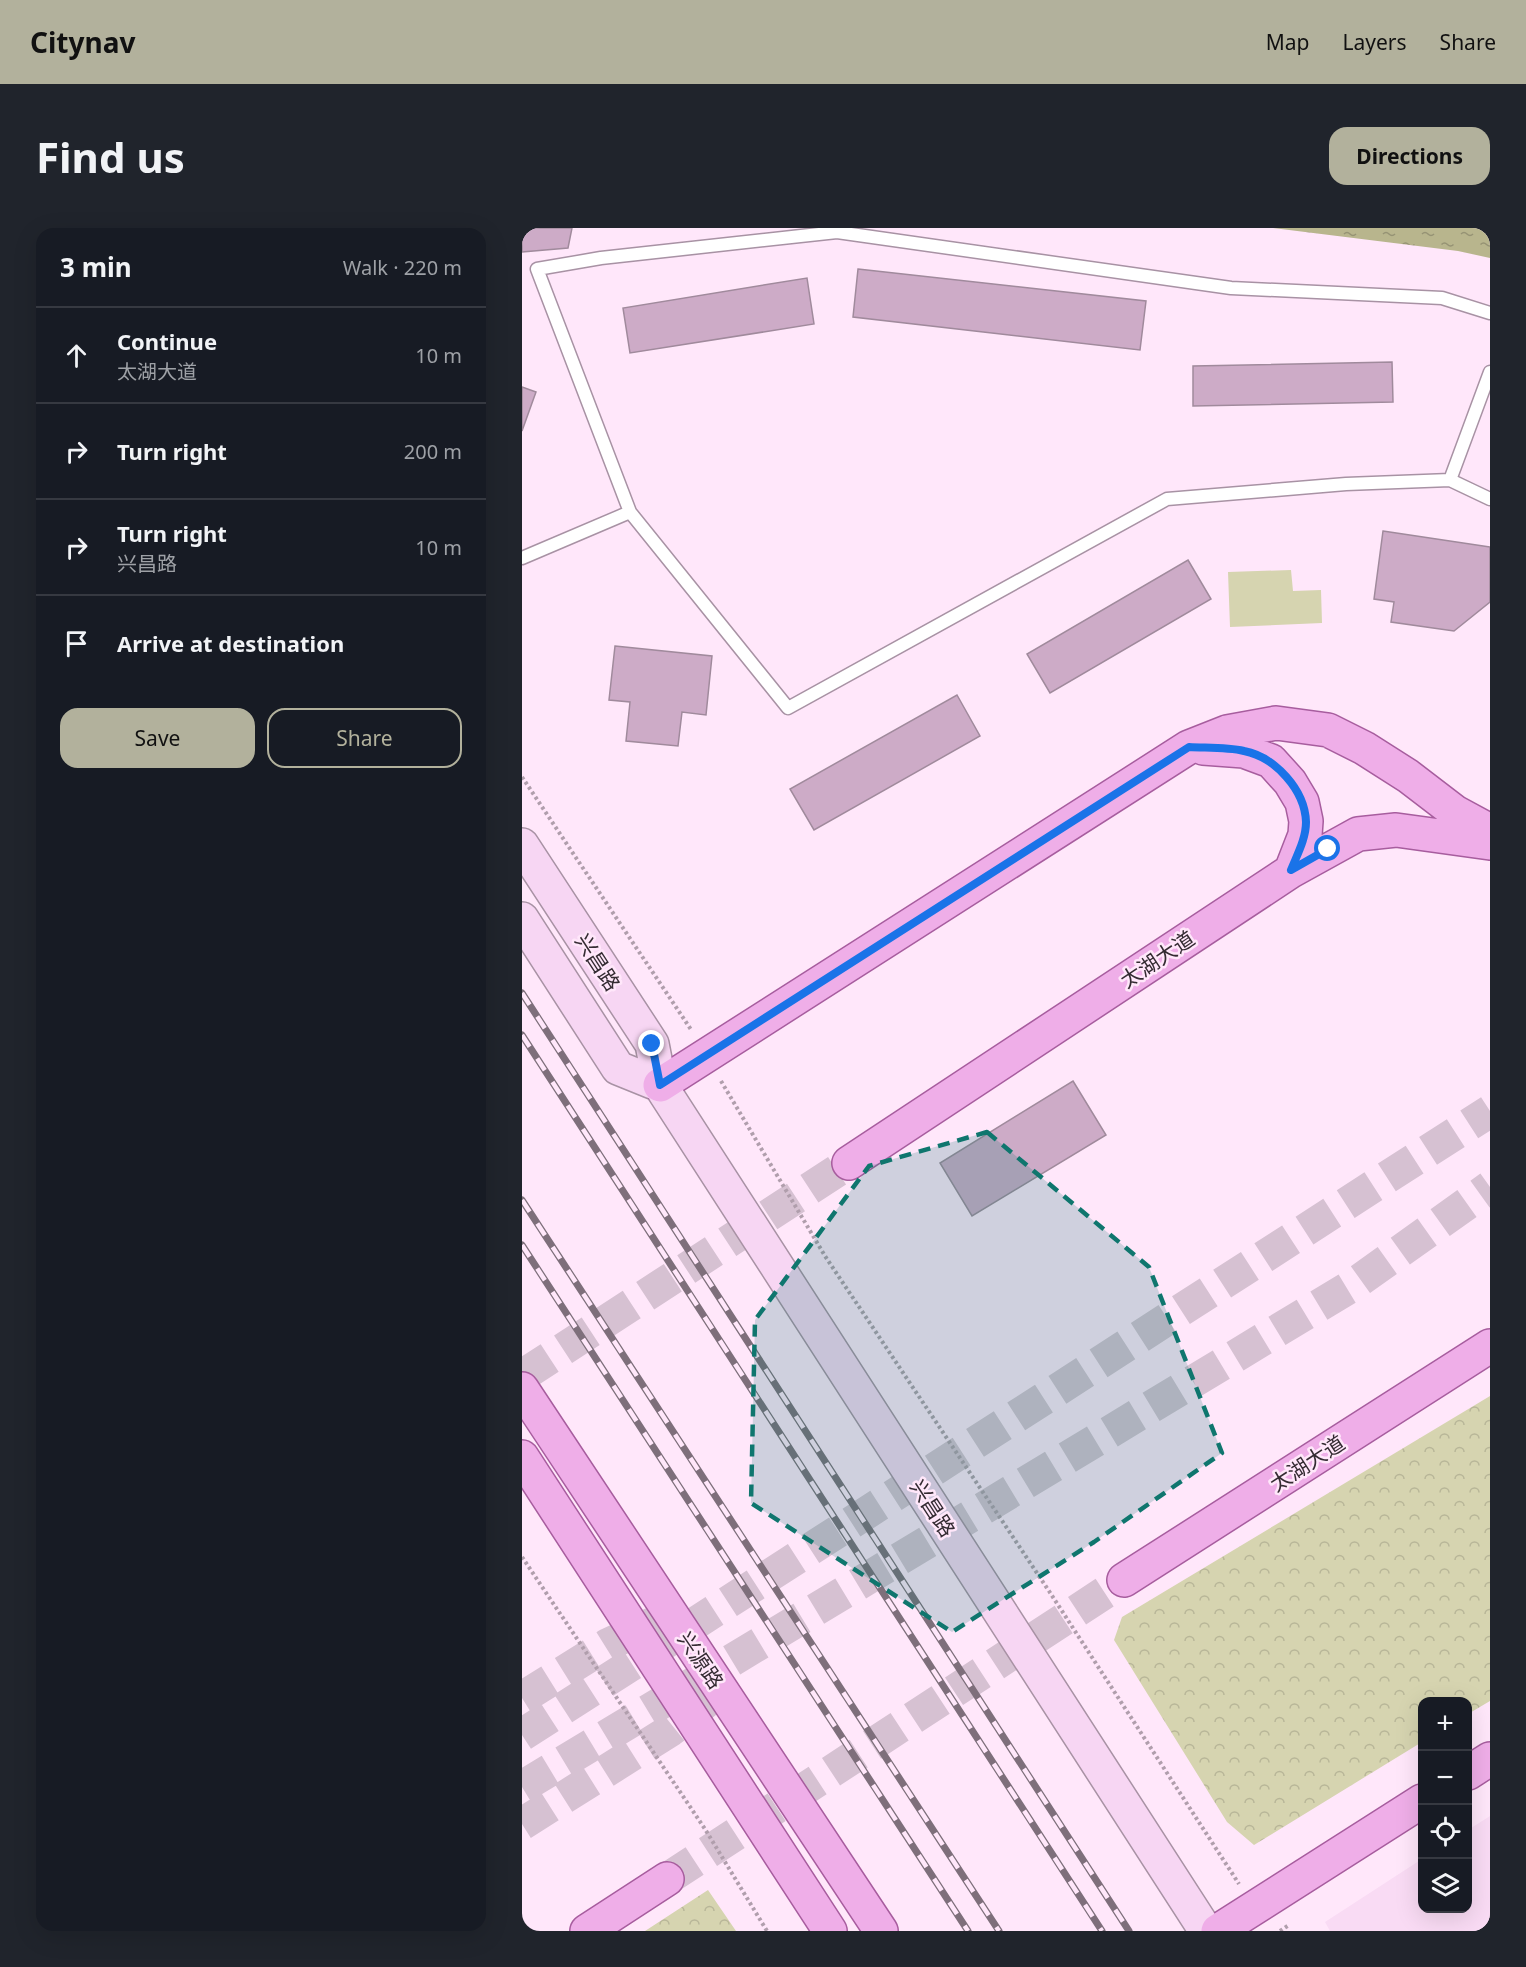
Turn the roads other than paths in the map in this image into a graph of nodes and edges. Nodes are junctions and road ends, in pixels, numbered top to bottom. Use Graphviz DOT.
graph roads {
  1 [pos="1490,313"];
  2 [pos="1490,372"];
  3 [pos="1450,480"];
  4 [pos="1490,499"];
  5 [pos="630,512"];
  6 [pos="522,558"];
  7 [pos="1189,747"];
  8 [pos="1490,831"];
  9 [pos="1490,843"];
  10 [pos="522,844"];
  11 [pos="1291,870"];
  12 [pos="522,919"];
  13 [pos="660,1085"];
  14 [pos="849,1163"];
  15 [pos="1487,1350"];
  16 [pos="522,1389"];
  17 [pos="522,1457"];
  18 [pos="1124,1580"];
  19 [pos="1490,1759"];
  20 [pos="1472,1770"];
  21 [pos="1418,1804"];
  22 [pos="667,1879"];
  23 [pos="587,1931"];
  24 [pos="830,1931"];
  25 [pos="881,1931"];
  26 [pos="1206,1931"];
  27 [pos="1218,1931"];
  1 -- 5 [label="lane"];
  2 -- 3 [label="lane"];
  3 -- 4 [label="lane"];
  3 -- 5 [label="lane"];
  5 -- 6 [label="lane"];
  7 -- 8 [label="main road"];
  7 -- 11 [label="main road"];
  7 -- 13 [label="main road"];
  9 -- 11 [label="main road, 太湖大道"];
  10 -- 13 [label="main road, 兴昌路"];
  11 -- 14 [label="main road, 太湖大道"];
  12 -- 13 [label="main road, 兴昌路"];
  13 -- 26 [label="main road, 兴昌路"];
  15 -- 18 [label="main road, 太湖大道"];
  16 -- 25 [label="main road, 兴源路"];
  17 -- 24 [label="main road, 兴源路"];
  19 -- 20 [label="main road"];
  21 -- 27 [label="main road"];
  22 -- 23 [label="main road"];
}
